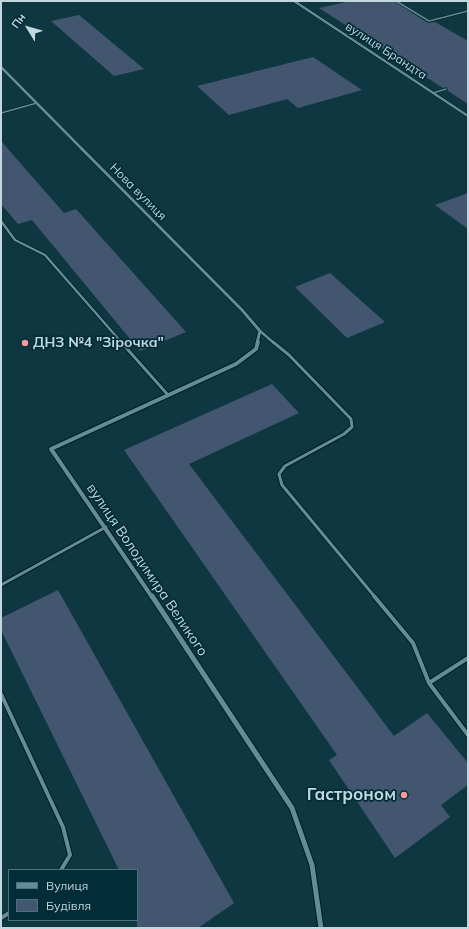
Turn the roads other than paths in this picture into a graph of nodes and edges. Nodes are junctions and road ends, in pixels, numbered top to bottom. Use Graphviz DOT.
graph roads {
  1 [pos="294,1"];
  2 [pos="396,1"];
  3 [pos="468,11"];
  4 [pos="1,68"];
  5 [pos="446,89"];
  6 [pos="433,93"];
  7 [pos="37,103"];
  8 [pos="1,113"];
  9 [pos="468,116"];
  10 [pos="1,221"];
  11 [pos="260,331"];
  12 [pos="168,395"];
  13 [pos="106,527"];
  14 [pos="1,585"];
  15 [pos="468,658"];
  16 [pos="429,684"];
  17 [pos="1,694"];
  18 [pos="468,735"];
  19 [pos="62,869"];
  20 [pos="321,928"];
  1 -- 6 [label="street, вулиця Брандта"];
  2 -- 3 [label="lane"];
  4 -- 7 [label="street, Нова вулиця"];
  5 -- 6 [label="lane"];
  6 -- 9 [label="street, вулиця Брандта"];
  7 -- 8 [label="lane"];
  7 -- 11 [label="street, Нова вулиця"];
  10 -- 12 [label="lane"];
  11 -- 12 [label="street, вулиця Володимира Великого"];
  11 -- 16 [label="lane"];
  12 -- 13 [label="street, вулиця Володимира Великого"];
  13 -- 14 [label="lane"];
  13 -- 20 [label="street, вулиця Володимира Великого"];
  15 -- 16 [label="lane"];
  16 -- 18 [label="lane"];
  17 -- 19 [label="lane"];
}
